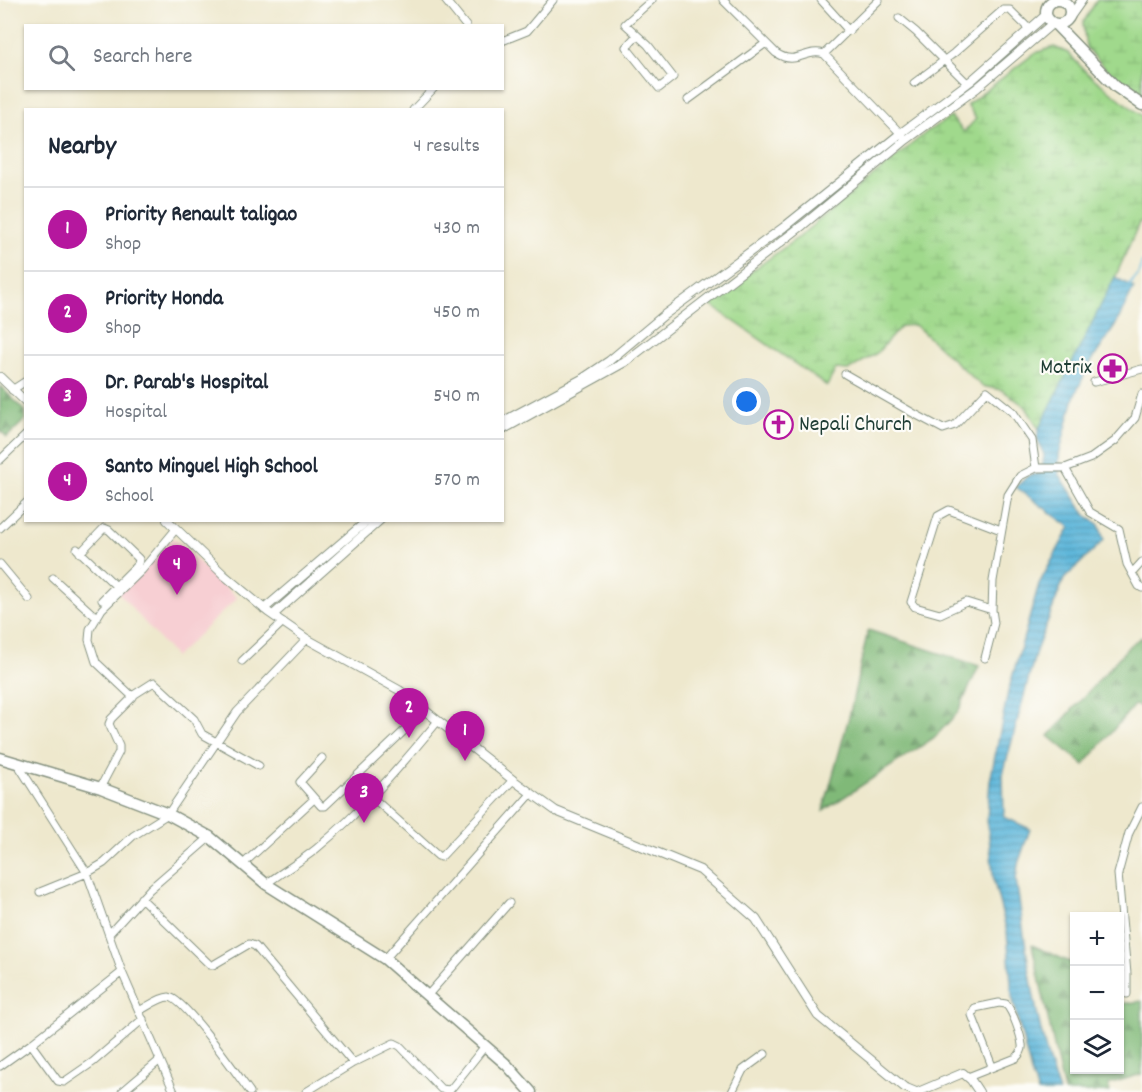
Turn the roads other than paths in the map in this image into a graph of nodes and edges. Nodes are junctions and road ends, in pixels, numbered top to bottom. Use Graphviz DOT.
graph roads {
  1 [pos="445,0"];
  2 [pos="553,0"];
  3 [pos="652,0"];
  4 [pos="723,0"];
  5 [pos="821,0"];
  6 [pos="879,0"];
  7 [pos="1082,0"];
  8 [pos="1053,8"];
  9 [pos="899,18"];
  10 [pos="1068,18"];
  11 [pos="464,24"];
  12 [pos="1029,29"];
  13 [pos="849,31"];
  14 [pos="637,35"];
  15 [pos="504,40"];
  16 [pos="766,43"];
  17 [pos="1080,50"];
  18 [pos="824,54"];
  19 [pos="945,60"];
  20 [pos="914,83"];
  21 [pos="968,83"];
  22 [pos="432,90"];
  23 [pos="688,99"];
  24 [pos="1142,105"];
  25 [pos="415,108"];
  26 [pos="903,137"];
  27 [pos="1142,369"];
  28 [pos="846,374"];
  29 [pos="0,377"];
  30 [pos="24,382"];
  31 [pos="1094,382"];
  32 [pos="12,390"];
  33 [pos="1142,394"];
  34 [pos="24,400"];
  35 [pos="504,421"];
  36 [pos="504,429"];
  37 [pos="24,437"];
  38 [pos="0,460"];
  39 [pos="1036,468"];
  40 [pos="1065,468"];
  41 [pos="24,505"];
  42 [pos="169,522"];
  43 [pos="366,522"];
  44 [pos="378,522"];
  45 [pos="0,528"];
  46 [pos="176,529"];
  47 [pos="1001,530"];
  48 [pos="1142,562"];
  49 [pos="0,564"];
  50 [pos="1132,573"];
  51 [pos="53,578"];
  52 [pos="1142,588"];
  53 [pos="118,589"];
  54 [pos="29,598"];
  55 [pos="102,600"];
  56 [pos="264,609"];
  57 [pos="992,609"];
  58 [pos="273,615"];
  59 [pos="97,618"];
  60 [pos="283,622"];
  61 [pos="307,639"];
  62 [pos="985,658"];
  63 [pos="242,661"];
  64 [pos="132,696"];
  65 [pos="425,711"];
  66 [pos="438,721"];
  67 [pos="217,742"];
  68 [pos="0,758"];
  69 [pos="322,758"];
  70 [pos="17,763"];
  71 [pos="259,766"];
  72 [pos="513,780"];
  73 [pos="100,788"];
  74 [pos="531,794"];
  75 [pos="372,797"];
  76 [pos="314,799"];
  77 [pos="1142,807"];
  78 [pos="168,814"];
  79 [pos="210,837"];
  80 [pos="242,865"];
  81 [pos="87,873"];
  82 [pos="266,884"];
  83 [pos="40,892"];
  84 [pos="141,898"];
  85 [pos="509,903"];
  86 [pos="109,934"];
  87 [pos="385,959"];
  88 [pos="122,972"];
  89 [pos="1127,994"];
  90 [pos="427,996"];
  91 [pos="139,1011"];
  92 [pos="143,1019"];
  93 [pos="31,1044"];
  94 [pos="485,1046"];
  95 [pos="765,1054"];
  96 [pos="160,1060"];
  97 [pos="353,1063"];
  98 [pos="0,1066"];
  99 [pos="992,1066"];
  100 [pos="968,1077"];
  101 [pos="122,1092"];
  102 [pos="174,1092"];
  103 [pos="250,1092"];
  104 [pos="306,1092"];
  105 [pos="531,1092"];
  106 [pos="732,1092"];
  107 [pos="917,1092"];
  108 [pos="979,1092"];
  1 -- 11 [label="street"];
  2 -- 15 [label="street"];
  3 -- 14 [label="street"];
  4 -- 16 [label="street"];
  5 -- 13 [label="street"];
  6 -- 13 [label="street"];
  7 -- 10 [label="street"];
  8 -- 10 [label="main road"];
  8 -- 10 [label="main road"];
  8 -- 12 [label="street"];
  8 -- 17 [label="main road"];
  8 -- 26 [label="street"];
  9 -- 19 [label="street"];
  10 -- 17 [label="main road"];
  12 -- 19 [label="street"];
  12 -- 21 [label="street"];
  13 -- 18 [label="street"];
  14 -- 14 [label="street"];
  16 -- 18 [label="street"];
  16 -- 23 [label="street"];
  17 -- 24 [label="main road"];
  18 -- 26 [label="street"];
  19 -- 20 [label="street"];
  19 -- 21 [label="street"];
  21 -- 26 [label="street"];
  22 -- 25 [label="street"];
  26 -- 35 [label="street"];
  26 -- 36 [label="street"];
  27 -- 31 [label="street"];
  28 -- 39 [label="street"];
  29 -- 32 [label="street"];
  30 -- 32 [label="street"];
  32 -- 34 [label="street"];
  33 -- 40 [label="street"];
  37 -- 38 [label="street"];
  39 -- 40 [label="street"];
  39 -- 47 [label="street"];
  40 -- 50 [label="street"];
  41 -- 45 [label="street"];
  42 -- 46 [label="street"];
  43 -- 56 [label="street"];
  44 -- 58 [label="street"];
  46 -- 53 [label="street"];
  46 -- 56 [label="street"];
  47 -- 57 [label="street"];
  47 -- 57 [label="street"];
  48 -- 50 [label="street"];
  49 -- 54 [label="street"];
  50 -- 52 [label="street"];
  51 -- 59 [label="street"];
  53 -- 53 [label="street"];
  53 -- 55 [label="street"];
  53 -- 59 [label="street"];
  56 -- 58 [label="street"];
  57 -- 62 [label="street"];
  58 -- 60 [label="street"];
  59 -- 64 [label="street"];
  60 -- 61 [label="street"];
  60 -- 63 [label="street"];
  61 -- 65 [label="street"];
  61 -- 67 [label="street"];
  64 -- 67 [label="street"];
  64 -- 73 [label="street"];
  65 -- 66 [label="street"];
  65 -- 76 [label="street"];
  66 -- 72 [label="street"];
  66 -- 75 [label="street"];
  67 -- 71 [label="street"];
  67 -- 78 [label="street"];
  68 -- 70 [label="main road"];
  69 -- 76 [label="street"];
  70 -- 73 [label="main road"];
  70 -- 81 [label="street"];
  72 -- 74 [label="street"];
  72 -- 75 [label="street"];
  73 -- 78 [label="main road"];
  74 -- 87 [label="street"];
  74 -- 107 [label="street"];
  75 -- 82 [label="street"];
  76 -- 80 [label="street"];
  77 -- 89 [label="street"];
  78 -- 79 [label="main road"];
  78 -- 81 [label="street"];
  79 -- 80 [label="main road"];
  79 -- 84 [label="street"];
  80 -- 82 [label="main road"];
  81 -- 83 [label="street"];
  81 -- 86 [label="street"];
  82 -- 87 [label="main road"];
  84 -- 86 [label="street"];
  84 -- 97 [label="street"];
  85 -- 90 [label="street"];
  86 -- 88 [label="street"];
  87 -- 90 [label="main road"];
  88 -- 91 [label="street"];
  88 -- 93 [label="street"];
  90 -- 94 [label="main road"];
  91 -- 92 [label="street"];
  91 -- 103 [label="street"];
  92 -- 93 [label="street"];
  92 -- 96 [label="street"];
  93 -- 98 [label="street"];
  94 -- 97 [label="street"];
  94 -- 105 [label="main road"];
  95 -- 106 [label="street"];
  96 -- 101 [label="street"];
  96 -- 102 [label="street"];
  97 -- 104 [label="street"];
  99 -- 99 [label="street"];
  99 -- 100 [label="street"];
  100 -- 107 [label="street"];
  100 -- 108 [label="street"];
}
